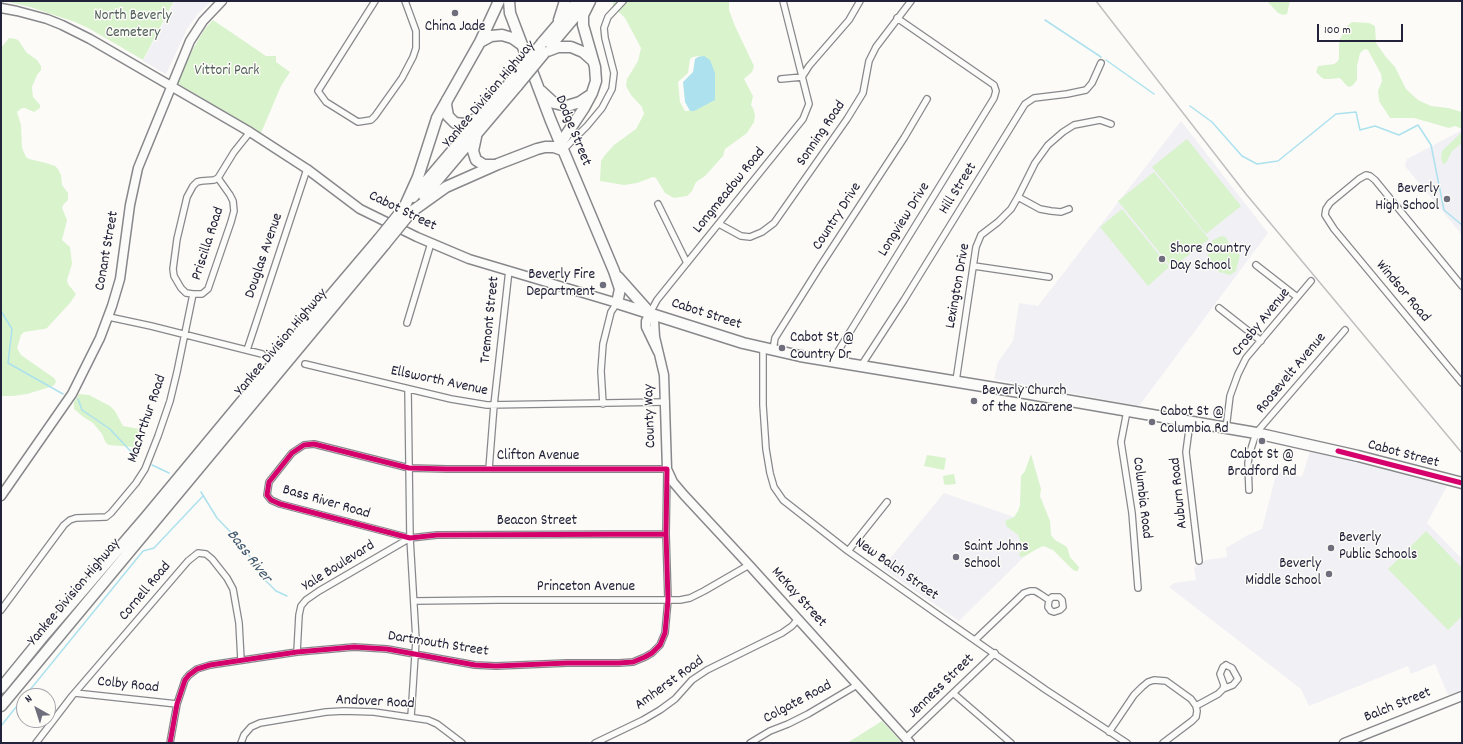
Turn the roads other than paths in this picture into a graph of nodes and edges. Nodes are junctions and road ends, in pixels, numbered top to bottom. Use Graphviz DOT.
graph roads {
  1 [pos="222,1"];
  2 [pos="376,1"];
  3 [pos="405,1"];
  4 [pos="499,1"];
  5 [pos="507,1"];
  6 [pos="565,1"];
  7 [pos="578,1"];
  8 [pos="589,1"];
  9 [pos="623,1"];
  10 [pos="783,1"];
  11 [pos="860,1"];
  12 [pos="910,1"];
  13 [pos="1,8"];
  14 [pos="897,18"];
  15 [pos="555,28"];
  16 [pos="480,42"];
  17 [pos="522,45"];
  18 [pos="544,48"];
  19 [pos="594,61"];
  20 [pos="1101,63"];
  21 [pos="802,77"];
  22 [pos="781,79"];
  23 [pos="515,82"];
  24 [pos="171,86"];
  25 [pos="538,87"];
  26 [pos="592,93"];
  27 [pos="927,99"];
  28 [pos="447,100"];
  29 [pos="488,109"];
  30 [pos="551,121"];
  31 [pos="1111,124"];
  32 [pos="250,132"];
  33 [pos="477,132"];
  34 [pos="561,147"];
  35 [pos="538,148"];
  36 [pos="498,164"];
  37 [pos="307,169"];
  38 [pos="218,178"];
  39 [pos="1018,197"];
  40 [pos="658,204"];
  41 [pos="1069,209"];
  42 [pos="408,210"];
  43 [pos="719,224"];
  44 [pos="381,242"];
  45 [pos="431,243"];
  46 [pos="687,263"];
  47 [pos="1256,265"];
  48 [pos="974,266"];
  49 [pos="509,270"];
  50 [pos="614,271"];
  51 [pos="1049,277"];
  52 [pos="1311,281"];
  53 [pos="1462,286"];
  54 [pos="193,294"];
  55 [pos="1297,297"];
  56 [pos="617,303"];
  57 [pos="1219,308"];
  58 [pos="650,313"];
  59 [pos="109,316"];
  60 [pos="407,323"];
  61 [pos="1345,330"];
  62 [pos="184,334"];
  63 [pos="1261,341"];
  64 [pos="768,349"];
  65 [pos="247,350"];
  66 [pos="262,354"];
  67 [pos="832,361"];
  68 [pos="305,364"];
  69 [pos="861,366"];
  70 [pos="956,381"];
  71 [pos="1462,383"];
  72 [pos="408,389"];
  73 [pos="666,402"];
  74 [pos="603,404"];
  75 [pos="494,405"];
  76 [pos="1126,410"];
  77 [pos="1190,422"];
  78 [pos="1226,429"];
  79 [pos="1256,434"];
  80 [pos="409,468"];
  81 [pos="488,469"];
  82 [pos="668,469"];
  83 [pos="1462,483"];
  84 [pos="1249,490"];
  85 [pos="1,496"];
  86 [pos="887,502"];
  87 [pos="666,534"];
  88 [pos="410,538"];
  89 [pos="848,551"];
  90 [pos="1199,561"];
  91 [pos="749,565"];
  92 [pos="1138,588"];
  93 [pos="668,600"];
  94 [pos="1049,600"];
  95 [pos="414,601"];
  96 [pos="1,610"];
  97 [pos="798,619"];
  98 [pos="975,640"];
  99 [pos="297,652"];
  100 [pos="995,653"];
  101 [pos="415,654"];
  102 [pos="241,660"];
  103 [pos="857,684"];
  104 [pos="1,688"];
  105 [pos="1223,690"];
  106 [pos="75,693"];
  107 [pos="953,693"];
  108 [pos="1462,696"];
  109 [pos="177,704"];
  110 [pos="1,706"];
  111 [pos="1196,706"];
  112 [pos="411,717"];
  113 [pos="1109,732"];
  114 [pos="908,741"];
  115 [pos="458,742"];
  116 [pos="36,743"];
  117 [pos="170,743"];
  118 [pos="241,743"];
  119 [pos="595,743"];
  120 [pos="750,743"];
  121 [pos="1011,743"];
  122 [pos="1127,743"];
  123 [pos="1164,743"];
  124 [pos="1344,743"];
  1 -- 24 [label="main road, Conant Street"];
  2 -- 3 [label="street"];
  4 -- 16 [label="highway"];
  5 -- 17 [label="highway, Dodge Street"];
  6 -- 15 [label="highway"];
  7 -- 15 [label="highway, Yankee Division Highway"];
  8 -- 18 [label="highway, Yankee Division Highway"];
  8 -- 19 [label="highway"];
  9 -- 34 [label="street"];
  10 -- 21 [label="street, Longmeadow Road"];
  11 -- 21 [label="street"];
  12 -- 14 [label="street, Sonning Road"];
  13 -- 24 [label="main road, Cabot Street"];
  14 -- 43 [label="street, Sonning Road"];
  14 -- 67 [label="street, Longview Drive"];
  15 -- 18 [label="highway, Yankee Division Highway"];
  16 -- 17 [label="highway"];
  16 -- 28 [label="highway"];
  17 -- 25 [label="highway, Dodge Street"];
  18 -- 19 [label="highway"];
  18 -- 23 [label="highway, Yankee Division Highway, bridge"];
  19 -- 26 [label="highway"];
  20 -- 69 [label="street, Hill Street"];
  21 -- 22 [label="street"];
  21 -- 43 [label="street, Longmeadow Road"];
  23 -- 29 [label="highway, Yankee Division Highway"];
  23 -- 33 [label="highway, Yankee Division Highway"];
  24 -- 32 [label="main road, Cabot Street"];
  24 -- 59 [label="main road, Conant Street"];
  25 -- 26 [label="highway"];
  25 -- 30 [label="highway, Dodge Street"];
  26 -- 34 [label="highway"];
  27 -- 64 [label="street, Country Drive"];
  28 -- 29 [label="highway"];
  28 -- 42 [label="highway"];
  29 -- 42 [label="highway, Yankee Division Highway"];
  30 -- 34 [label="highway, Dodge Street"];
  30 -- 35 [label="highway"];
  31 -- 39 [label="street, Lexington Drive"];
  32 -- 37 [label="main road, Cabot Street"];
  32 -- 38 [label="street"];
  33 -- 36 [label="highway"];
  33 -- 42 [label="highway, Yankee Division Highway"];
  34 -- 35 [label="highway"];
  34 -- 50 [label="highway, Dodge Street"];
  35 -- 36 [label="highway"];
  36 -- 42 [label="highway"];
  37 -- 45 [label="main road, Cabot Street"];
  37 -- 65 [label="street, Douglas Avenue"];
  38 -- 54 [label="street, Priscilla Road"];
  38 -- 54 [label="street"];
  39 -- 41 [label="street"];
  39 -- 48 [label="street, Lexington Drive"];
  40 -- 46 [label="street"];
  42 -- 44 [label="highway, Yankee Division Highway, bridge"];
  43 -- 46 [label="street, Longmeadow Road"];
  44 -- 104 [label="highway, Yankee Division Highway"];
  44 -- 110 [label="highway, Yankee Division Highway"];
  45 -- 49 [label="main road, Cabot Street"];
  45 -- 60 [label="street"];
  46 -- 58 [label="street, Longmeadow Road"];
  47 -- 55 [label="street"];
  48 -- 51 [label="street"];
  48 -- 70 [label="street, Lexington Drive"];
  49 -- 56 [label="main road, Cabot Street"];
  49 -- 75 [label="street, Tremont Street"];
  50 -- 56 [label="highway, Dodge Street"];
  50 -- 58 [label="highway, Dodge Street"];
  52 -- 55 [label="street, Crosby Avenue"];
  53 -- 71 [label="street, Windsor Road"];
  54 -- 62 [label="street, Priscilla Road"];
  55 -- 63 [label="street, Crosby Avenue"];
  56 -- 58 [label="highway, Cabot Street"];
  56 -- 74 [label="street"];
  57 -- 63 [label="street"];
  58 -- 64 [label="highway, Cabot Street"];
  58 -- 73 [label="main road, County Way"];
  59 -- 62 [label="street"];
  59 -- 85 [label="main road, Conant Street"];
  61 -- 79 [label="street, Roosevelt Avenue"];
  62 -- 65 [label="street"];
  62 -- 96 [label="street, MacArthur Road"];
  63 -- 78 [label="street, Crosby Avenue"];
  64 -- 67 [label="highway, Cabot Street"];
  64 -- 89 [label="street, New Balch Street"];
  65 -- 66 [label="street"];
  67 -- 69 [label="highway, Cabot Street"];
  68 -- 72 [label="street, Ellsworth Avenue"];
  69 -- 70 [label="highway, Cabot Street"];
  70 -- 76 [label="highway, Cabot Street"];
  72 -- 75 [label="street, Ellsworth Avenue"];
  72 -- 80 [label="street"];
  73 -- 74 [label="street, Ellsworth Avenue"];
  73 -- 82 [label="main road, County Way"];
  74 -- 75 [label="street, Ellsworth Avenue"];
  75 -- 81 [label="street, Tremont Street"];
  76 -- 77 [label="highway, Cabot Street"];
  76 -- 92 [label="street, Columbia Road"];
  77 -- 78 [label="highway, Cabot Street"];
  77 -- 90 [label="street, Auburn Road"];
  78 -- 79 [label="highway, Cabot Street"];
  79 -- 83 [label="highway, Cabot Street"];
  79 -- 84 [label="street"];
  80 -- 81 [label="street, Clifton Avenue"];
  80 -- 88 [label="street"];
  80 -- 88 [label="street, Bass River Road"];
  81 -- 82 [label="street, Clifton Avenue"];
  82 -- 87 [label="street, County Way"];
  82 -- 91 [label="main road, McKay Street"];
  86 -- 89 [label="street"];
  87 -- 88 [label="street, Beacon Street"];
  87 -- 93 [label="street, County Way"];
  88 -- 95 [label="street"];
  88 -- 99 [label="street, Yale Boulevard"];
  89 -- 98 [label="street, New Balch Street"];
  91 -- 93 [label="street, Princeton Avenue"];
  91 -- 97 [label="main road, McKay Street"];
  93 -- 95 [label="street, Princeton Avenue"];
  93 -- 101 [label="street, Dartmouth Street"];
  94 -- 98 [label="street"];
  95 -- 101 [label="street"];
  97 -- 103 [label="main road, McKay Street"];
  97 -- 119 [label="street, Amherst Road"];
  98 -- 100 [label="street, New Balch Street"];
  99 -- 101 [label="street, Dartmouth Street"];
  99 -- 102 [label="street, Dartmouth Street"];
  100 -- 107 [label="street, Jenness Street"];
  100 -- 113 [label="street, New Balch Street"];
  101 -- 112 [label="street"];
  102 -- 106 [label="street, Cornell Road"];
  102 -- 109 [label="street, Dartmouth Street"];
  103 -- 114 [label="main road, McKay Street"];
  103 -- 120 [label="street, Colgate Road"];
  105 -- 111 [label="street"];
  106 -- 109 [label="street, Colby Road"];
  106 -- 116 [label="street, Cornell Road"];
  107 -- 114 [label="street, Jenness Street"];
  107 -- 121 [label="street"];
  108 -- 124 [label="main road, Balch Street"];
  109 -- 117 [label="street, Dartmouth Street"];
  111 -- 113 [label="street"];
  111 -- 123 [label="street"];
  112 -- 115 [label="street, Andover Road"];
  112 -- 118 [label="street, Andover Road"];
  113 -- 122 [label="street, New Balch Street"];
}
